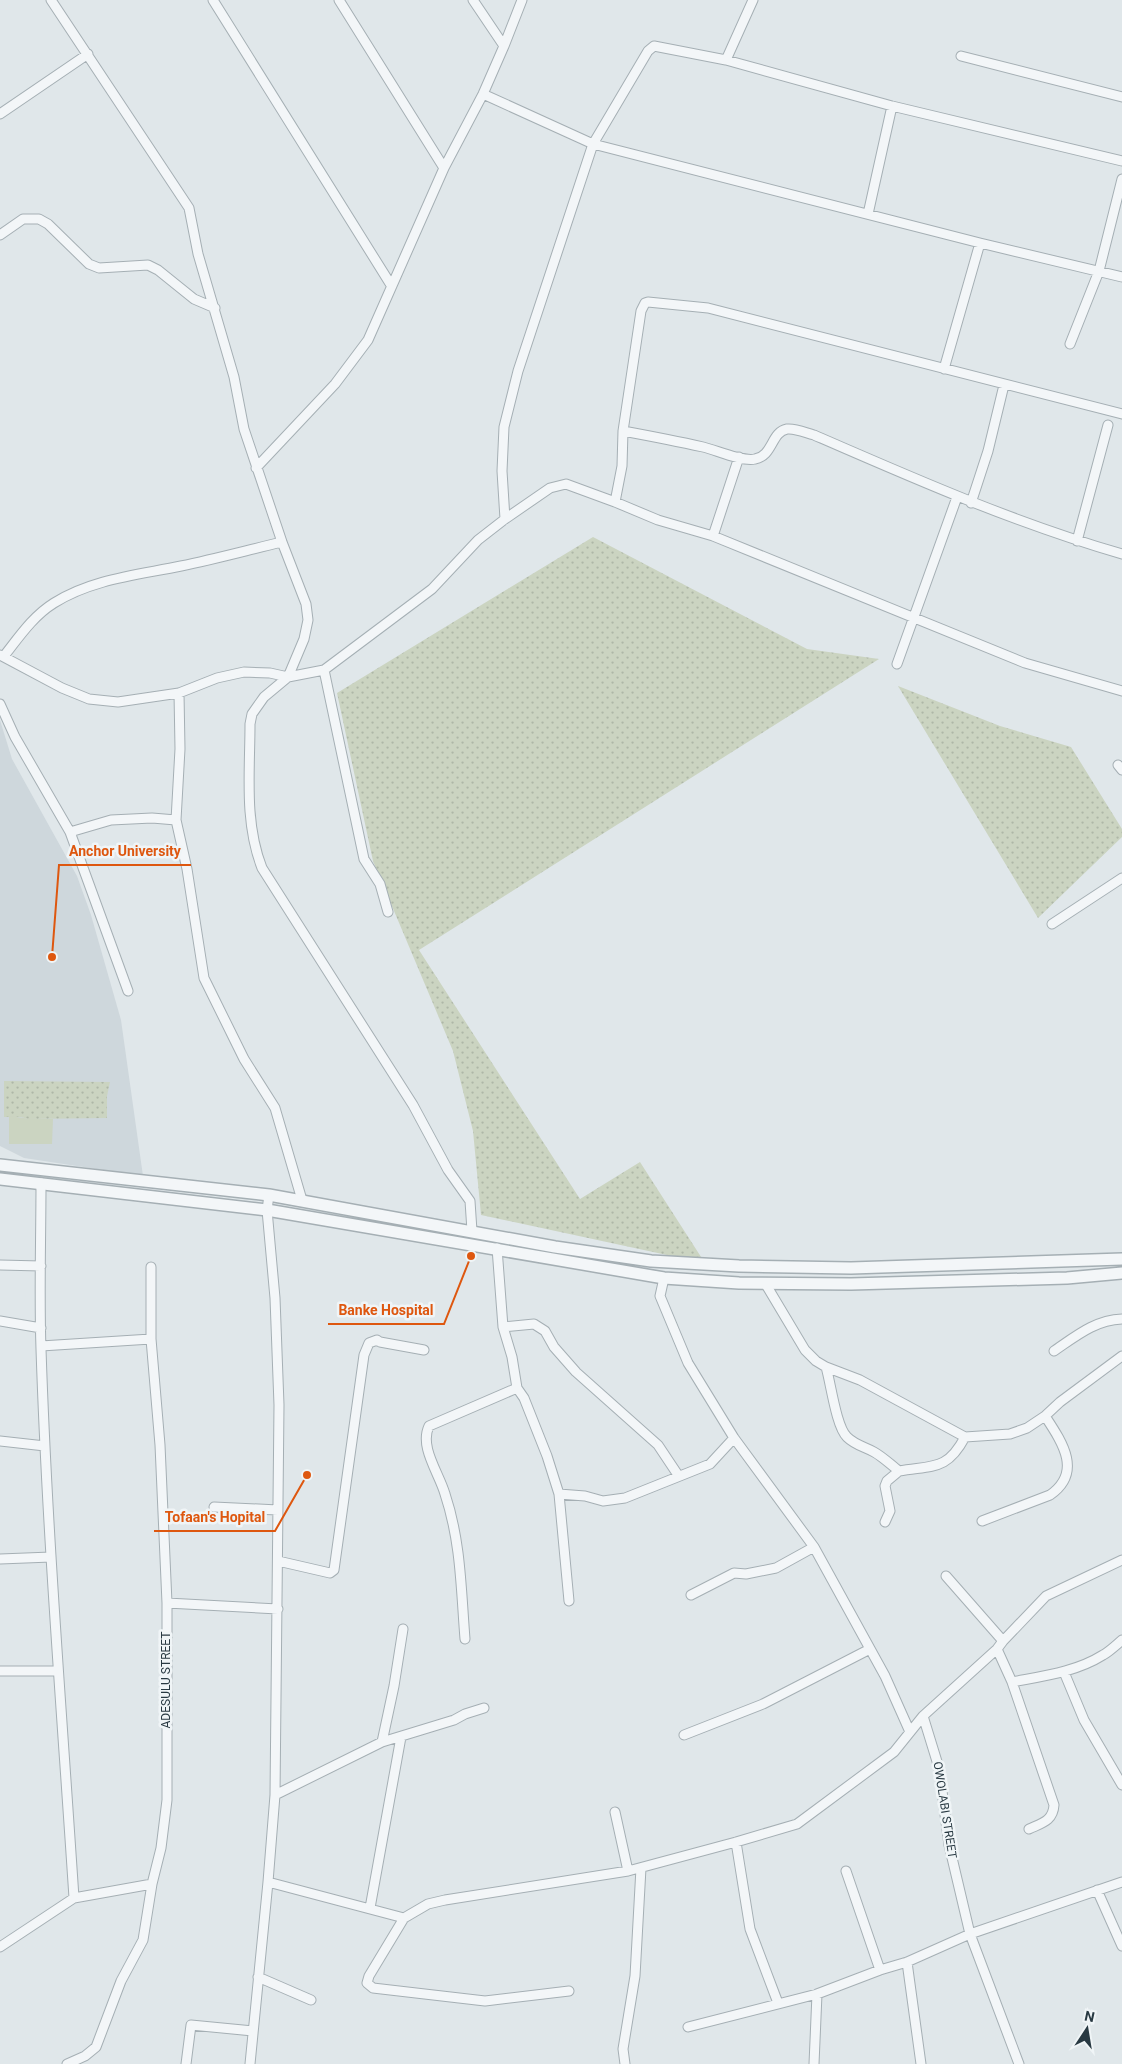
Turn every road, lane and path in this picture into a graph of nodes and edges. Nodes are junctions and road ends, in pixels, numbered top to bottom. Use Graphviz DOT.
graph roads {
  1 [pos="51,0"];
  2 [pos="213,0"];
  3 [pos="339,0"];
  4 [pos="474,0"];
  5 [pos="522,0"];
  6 [pos="753,0"];
  7 [pos="504,46"];
  8 [pos="88,54"];
  9 [pos="961,56"];
  10 [pos="726,60"];
  11 [pos="483,94"];
  12 [pos="1122,97"];
  13 [pos="892,106"];
  14 [pos="0,114"];
  15 [pos="593,144"];
  16 [pos="1122,161"];
  17 [pos="444,168"];
  18 [pos="1122,179"];
  19 [pos="868,214"];
  20 [pos="0,235"];
  21 [pos="980,243"];
  22 [pos="1099,272"];
  23 [pos="1122,276"];
  24 [pos="391,285"];
  25 [pos="215,308"];
  26 [pos="1070,344"];
  27 [pos="944,369"];
  28 [pos="1004,385"];
  29 [pos="1122,414"];
  30 [pos="1108,425"];
  31 [pos="623,431"];
  32 [pos="739,457"];
  33 [pos="256,468"];
  34 [pos="957,497"];
  35 [pos="616,502"];
  36 [pos="971,503"];
  37 [pos="505,519"];
  38 [pos="713,536"];
  39 [pos="1077,541"];
  40 [pos="282,542"];
  41 [pos="1122,554"];
  42 [pos="914,618"];
  43 [pos="2,656"];
  44 [pos="897,664"];
  45 [pos="324,670"];
  46 [pos="288,677"];
  47 [pos="1122,691"];
  48 [pos="179,693"];
  49 [pos="0,704"];
  50 [pos="176,820"];
  51 [pos="70,832"];
  52 [pos="1122,878"];
  53 [pos="388,912"];
  54 [pos="1052,924"];
  55 [pos="128,991"];
  56 [pos="0,1165"];
  57 [pos="0,1179"];
  58 [pos="41,1182"];
  59 [pos="269,1195"];
  60 [pos="302,1200"];
  61 [pos="267,1210"];
  62 [pos="472,1231"];
  63 [pos="497,1248"];
  64 [pos="1122,1259"];
  65 [pos="0,1265"];
  66 [pos="41,1266"];
  67 [pos="151,1267"];
  68 [pos="1122,1273"];
  69 [pos="664,1278"];
  70 [pos="765,1283"];
  71 [pos="1122,1319"];
  72 [pos="0,1321"];
  73 [pos="503,1327"];
  74 [pos="41,1328"];
  75 [pos="151,1339"];
  76 [pos="41,1346"];
  77 [pos="424,1350"];
  78 [pos="1054,1351"];
  79 [pos="1122,1356"];
  80 [pos="826,1367"];
  81 [pos="517,1388"];
  82 [pos="1045,1416"];
  83 [pos="965,1437"];
  84 [pos="734,1438"];
  85 [pos="0,1440"];
  86 [pos="45,1446"];
  87 [pos="899,1471"];
  88 [pos="678,1475"];
  89 [pos="559,1494"];
  90 [pos="214,1507"];
  91 [pos="278,1510"];
  92 [pos="982,1521"];
  93 [pos="885,1522"];
  94 [pos="814,1547"];
  95 [pos="51,1557"];
  96 [pos="0,1559"];
  97 [pos="1122,1560"];
  98 [pos="278,1561"];
  99 [pos="946,1576"];
  100 [pos="691,1595"];
  101 [pos="569,1601"];
  102 [pos="167,1603"];
  103 [pos="278,1608"];
  104 [pos="403,1629"];
  105 [pos="465,1639"];
  106 [pos="1003,1640"];
  107 [pos="1122,1640"];
  108 [pos="870,1649"];
  109 [pos="997,1649"];
  110 [pos="0,1671"];
  111 [pos="58,1671"];
  112 [pos="1064,1672"];
  113 [pos="1012,1682"];
  114 [pos="484,1708"];
  115 [pos="923,1716"];
  116 [pos="910,1732"];
  117 [pos="684,1735"];
  118 [pos="401,1738"];
  119 [pos="382,1742"];
  120 [pos="1122,1786"];
  121 [pos="275,1795"];
  122 [pos="615,1812"];
  123 [pos="1029,1829"];
  124 [pos="736,1842"];
  125 [pos="641,1868"];
  126 [pos="628,1871"];
  127 [pos="846,1871"];
  128 [pos="268,1882"];
  129 [pos="1122,1882"];
  130 [pos="152,1884"];
  131 [pos="1097,1890"];
  132 [pos="74,1898"];
  133 [pos="370,1908"];
  134 [pos="404,1918"];
  135 [pos="970,1934"];
  136 [pos="1122,1946"];
  137 [pos="0,1947"];
  138 [pos="907,1962"];
  139 [pos="880,1970"];
  140 [pos="258,1976"];
  141 [pos="569,1991"];
  142 [pos="817,1994"];
  143 [pos="311,2000"];
  144 [pos="778,2004"];
  145 [pos="688,2027"];
  146 [pos="253,2030"];
  147 [pos="68,2064"];
  148 [pos="186,2064"];
  149 [pos="250,2064"];
  150 [pos="625,2064"];
  151 [pos="814,2064"];
  152 [pos="922,2064"];
  153 [pos="1018,2064"];
  1 -- 8 [label="street"];
  2 -- 24 [label="street"];
  3 -- 17 [label="street"];
  4 -- 7 [label="street"];
  5 -- 7 [label="street"];
  6 -- 10 [label="street"];
  7 -- 11 [label="street"];
  8 -- 14 [label="street"];
  8 -- 25 [label="street"];
  9 -- 12 [label="street"];
  10 -- 13 [label="street"];
  10 -- 15 [label="street"];
  11 -- 15 [label="street"];
  11 -- 17 [label="street"];
  13 -- 16 [label="street"];
  13 -- 19 [label="street"];
  15 -- 19 [label="street"];
  15 -- 37 [label="street"];
  17 -- 24 [label="street"];
  18 -- 22 [label="street"];
  19 -- 21 [label="street"];
  20 -- 25 [label="street"];
  21 -- 22 [label="street"];
  21 -- 27 [label="street"];
  22 -- 23 [label="street"];
  22 -- 26 [label="street"];
  24 -- 33 [label="street"];
  25 -- 33 [label="street"];
  27 -- 28 [label="street"];
  27 -- 31 [label="street"];
  28 -- 29 [label="street"];
  28 -- 36 [label="street"];
  30 -- 39 [label="street"];
  31 -- 32 [label="street"];
  31 -- 35 [label="street"];
  32 -- 34 [label="street"];
  32 -- 38 [label="street"];
  33 -- 40 [label="street"];
  34 -- 36 [label="street"];
  34 -- 42 [label="street"];
  35 -- 37 [label="street"];
  35 -- 38 [label="street"];
  36 -- 39 [label="street"];
  37 -- 45 [label="street"];
  38 -- 42 [label="street"];
  39 -- 41 [label="street"];
  40 -- 43 [label="street"];
  40 -- 46 [label="street"];
  42 -- 44 [label="street"];
  42 -- 47 [label="street"];
  43 -- 48 [label="street"];
  45 -- 46 [label="street"];
  45 -- 53 [label="street"];
  46 -- 48 [label="street"];
  46 -- 62 [label="street"];
  48 -- 50 [label="street"];
  49 -- 51 [label="street"];
  50 -- 51 [label="street"];
  50 -- 60 [label="street"];
  51 -- 55 [label="street"];
  52 -- 54 [label="street"];
  56 -- 59 [label="street"];
  57 -- 58 [label="street"];
  58 -- 61 [label="street"];
  58 -- 66 [label="street"];
  59 -- 60 [label="street"];
  59 -- 61 [label="street"];
  60 -- 62 [label="street"];
  61 -- 63 [label="street"];
  61 -- 91 [label="street"];
  62 -- 64 [label="street"];
  63 -- 69 [label="street"];
  63 -- 73 [label="street"];
  65 -- 66 [label="street"];
  66 -- 74 [label="street"];
  67 -- 75 [label="street, ADESULU STREET"];
  68 -- 70 [label="street"];
  69 -- 70 [label="street"];
  69 -- 84 [label="street"];
  70 -- 80 [label="street"];
  71 -- 78 [label="street"];
  72 -- 74 [label="street"];
  73 -- 81 [label="street"];
  73 -- 88 [label="street"];
  74 -- 76 [label="street"];
  75 -- 76 [label="street"];
  75 -- 102 [label="street, ADESULU STREET"];
  76 -- 86 [label="street"];
  77 -- 98 [label="street"];
  79 -- 82 [label="street"];
  80 -- 83 [label="street"];
  80 -- 87 [label="street"];
  81 -- 89 [label="street"];
  81 -- 105 [label="street"];
  82 -- 83 [label="street"];
  82 -- 92 [label="street"];
  83 -- 87 [label="street"];
  84 -- 88 [label="street"];
  84 -- 94 [label="street"];
  85 -- 86 [label="street"];
  86 -- 95 [label="street"];
  87 -- 93 [label="street"];
  88 -- 89 [label="street"];
  89 -- 101 [label="street"];
  90 -- 91 [label="street"];
  91 -- 98 [label="street"];
  94 -- 100 [label="street"];
  94 -- 108 [label="street"];
  95 -- 96 [label="street"];
  95 -- 111 [label="street"];
  97 -- 106 [label="street"];
  98 -- 103 [label="street"];
  99 -- 106 [label="street"];
  102 -- 103 [label="street"];
  102 -- 130 [label="street, ADESULU STREET"];
  103 -- 121 [label="street"];
  104 -- 119 [label="street"];
  106 -- 109 [label="street"];
  107 -- 112 [label="street"];
  108 -- 116 [label="street"];
  108 -- 117 [label="street"];
  109 -- 113 [label="street"];
  109 -- 115 [label="street"];
  110 -- 111 [label="street"];
  111 -- 132 [label="street"];
  112 -- 113 [label="street"];
  112 -- 120 [label="street"];
  113 -- 123 [label="street"];
  114 -- 118 [label="street"];
  115 -- 116 [label="street"];
  115 -- 135 [label="street, OWOLABI STREET"];
  116 -- 124 [label="street"];
  118 -- 119 [label="street"];
  118 -- 133 [label="street"];
  119 -- 121 [label="street"];
  121 -- 128 [label="street"];
  122 -- 126 [label="street"];
  124 -- 125 [label="street"];
  124 -- 144 [label="street"];
  125 -- 126 [label="street"];
  125 -- 150 [label="street"];
  126 -- 134 [label="street"];
  127 -- 139 [label="street"];
  128 -- 133 [label="street"];
  128 -- 140 [label="street"];
  129 -- 131 [label="street"];
  130 -- 132 [label="street"];
  130 -- 147 [label="street, ADESULU STREET"];
  131 -- 135 [label="street"];
  131 -- 136 [label="street"];
  132 -- 137 [label="street"];
  133 -- 134 [label="street"];
  134 -- 141 [label="street"];
  135 -- 138 [label="street"];
  135 -- 153 [label="street, OWOLABI STREET"];
  138 -- 139 [label="street"];
  138 -- 152 [label="street"];
  139 -- 142 [label="street"];
  140 -- 143 [label="street"];
  140 -- 146 [label="street"];
  142 -- 144 [label="street"];
  142 -- 151 [label="street"];
  144 -- 145 [label="street"];
  146 -- 148 [label="street"];
  146 -- 149 [label="street"];
}
